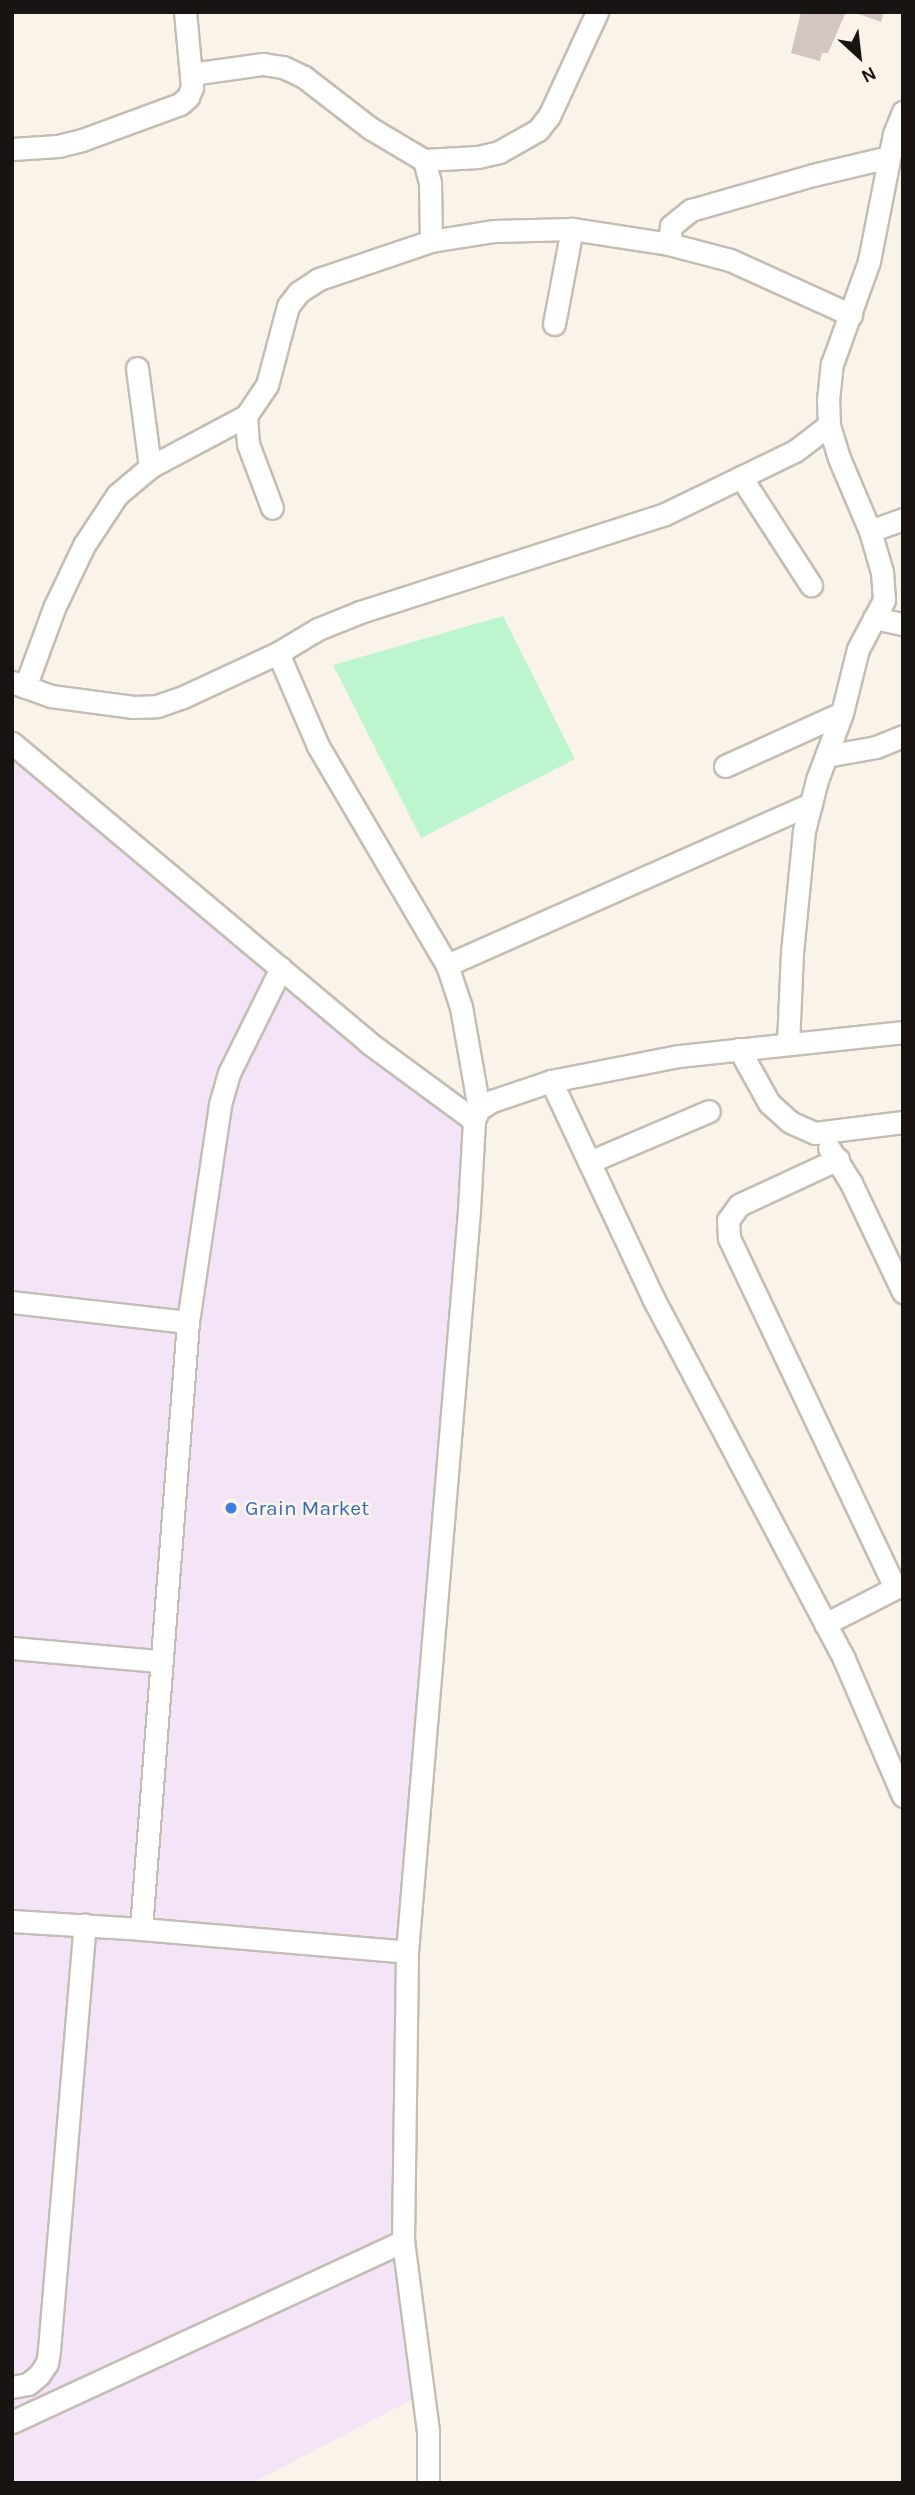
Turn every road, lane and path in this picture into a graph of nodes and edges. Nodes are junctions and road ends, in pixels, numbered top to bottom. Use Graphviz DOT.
graph roads {
  1 [pos="186,12"];
  2 [pos="597,12"];
  3 [pos="191,75"];
  4 [pos="903,111"];
  5 [pos="12,149"];
  6 [pos="890,157"];
  7 [pos="424,160"];
  8 [pos="572,229"];
  9 [pos="431,241"];
  10 [pos="669,244"];
  11 [pos="851,315"];
  12 [pos="554,324"];
  13 [pos="137,368"];
  14 [pos="246,416"];
  15 [pos="829,425"];
  16 [pos="150,467"];
  17 [pos="741,477"];
  18 [pos="272,508"];
  19 [pos="903,519"];
  20 [pos="870,531"];
  21 [pos="811,585"];
  22 [pos="874,618"];
  23 [pos="903,624"];
  24 [pos="278,653"];
  25 [pos="19,685"];
  26 [pos="842,713"];
  27 [pos="903,736"];
  28 [pos="12,743"];
  29 [pos="826,756"];
  30 [pos="725,766"];
  31 [pos="811,804"];
  32 [pos="447,965"];
  33 [pos="281,968"];
  34 [pos="903,1032"];
  35 [pos="788,1044"];
  36 [pos="739,1049"];
  37 [pos="551,1081"];
  38 [pos="709,1111"];
  39 [pos="476,1114"];
  40 [pos="903,1122"];
  41 [pos="815,1133"];
  42 [pos="838,1159"];
  43 [pos="589,1162"];
  44 [pos="903,1292"];
  45 [pos="12,1302"];
  46 [pos="188,1322"];
  47 [pos="899,1586"];
  48 [pos="825,1624"];
  49 [pos="12,1648"];
  50 [pos="159,1661"];
  51 [pos="903,1796"];
  52 [pos="12,1921"];
  53 [pos="85,1926"];
  54 [pos="141,1929"];
  55 [pos="407,1952"];
  56 [pos="403,2241"];
  57 [pos="12,2387"];
  58 [pos="12,2422"];
  59 [pos="429,2460"];
  60 [pos="428,2483"];
  61 [pos="443,2483"];
  1 -- 3 [label="street"];
  2 -- 7 [label="street"];
  3 -- 5 [label="street"];
  3 -- 7 [label="street"];
  4 -- 6 [label="street"];
  6 -- 10 [label="street"];
  6 -- 11 [label="street"];
  7 -- 9 [label="street"];
  8 -- 9 [label="street"];
  8 -- 10 [label="street"];
  8 -- 12 [label="street"];
  9 -- 14 [label="street"];
  10 -- 11 [label="street"];
  11 -- 15 [label="street"];
  13 -- 16 [label="street"];
  14 -- 16 [label="street"];
  14 -- 18 [label="street"];
  15 -- 17 [label="street"];
  15 -- 20 [label="street"];
  16 -- 25 [label="street"];
  17 -- 21 [label="street"];
  17 -- 24 [label="street"];
  19 -- 20 [label="street"];
  20 -- 22 [label="street"];
  22 -- 23 [label="street"];
  22 -- 26 [label="street"];
  24 -- 25 [label="street"];
  24 -- 32 [label="street"];
  26 -- 29 [label="street"];
  26 -- 30 [label="street"];
  27 -- 29 [label="street"];
  28 -- 33 [label="street"];
  29 -- 31 [label="street"];
  31 -- 32 [label="street"];
  31 -- 35 [label="street"];
  32 -- 39 [label="street"];
  33 -- 39 [label="street"];
  33 -- 46 [label="street"];
  34 -- 35 [label="street"];
  35 -- 36 [label="street"];
  36 -- 37 [label="street"];
  36 -- 41 [label="street"];
  37 -- 39 [label="street"];
  37 -- 43 [label="street"];
  38 -- 43 [label="street"];
  39 -- 55 [label="street"];
  40 -- 41 [label="street"];
  41 -- 42 [label="street"];
  42 -- 44 [label="street"];
  42 -- 47 [label="street"];
  43 -- 48 [label="street"];
  45 -- 46 [label="street"];
  46 -- 50 [label="street"];
  47 -- 48 [label="street"];
  48 -- 51 [label="street"];
  49 -- 50 [label="street"];
  50 -- 54 [label="street"];
  52 -- 53 [label="street"];
  53 -- 54 [label="street"];
  53 -- 57 [label="street"];
  54 -- 55 [label="street"];
  55 -- 56 [label="street"];
  56 -- 58 [label="street"];
  56 -- 59 [label="street"];
  59 -- 60 [label="street"];
  59 -- 61 [label="street"];
}
